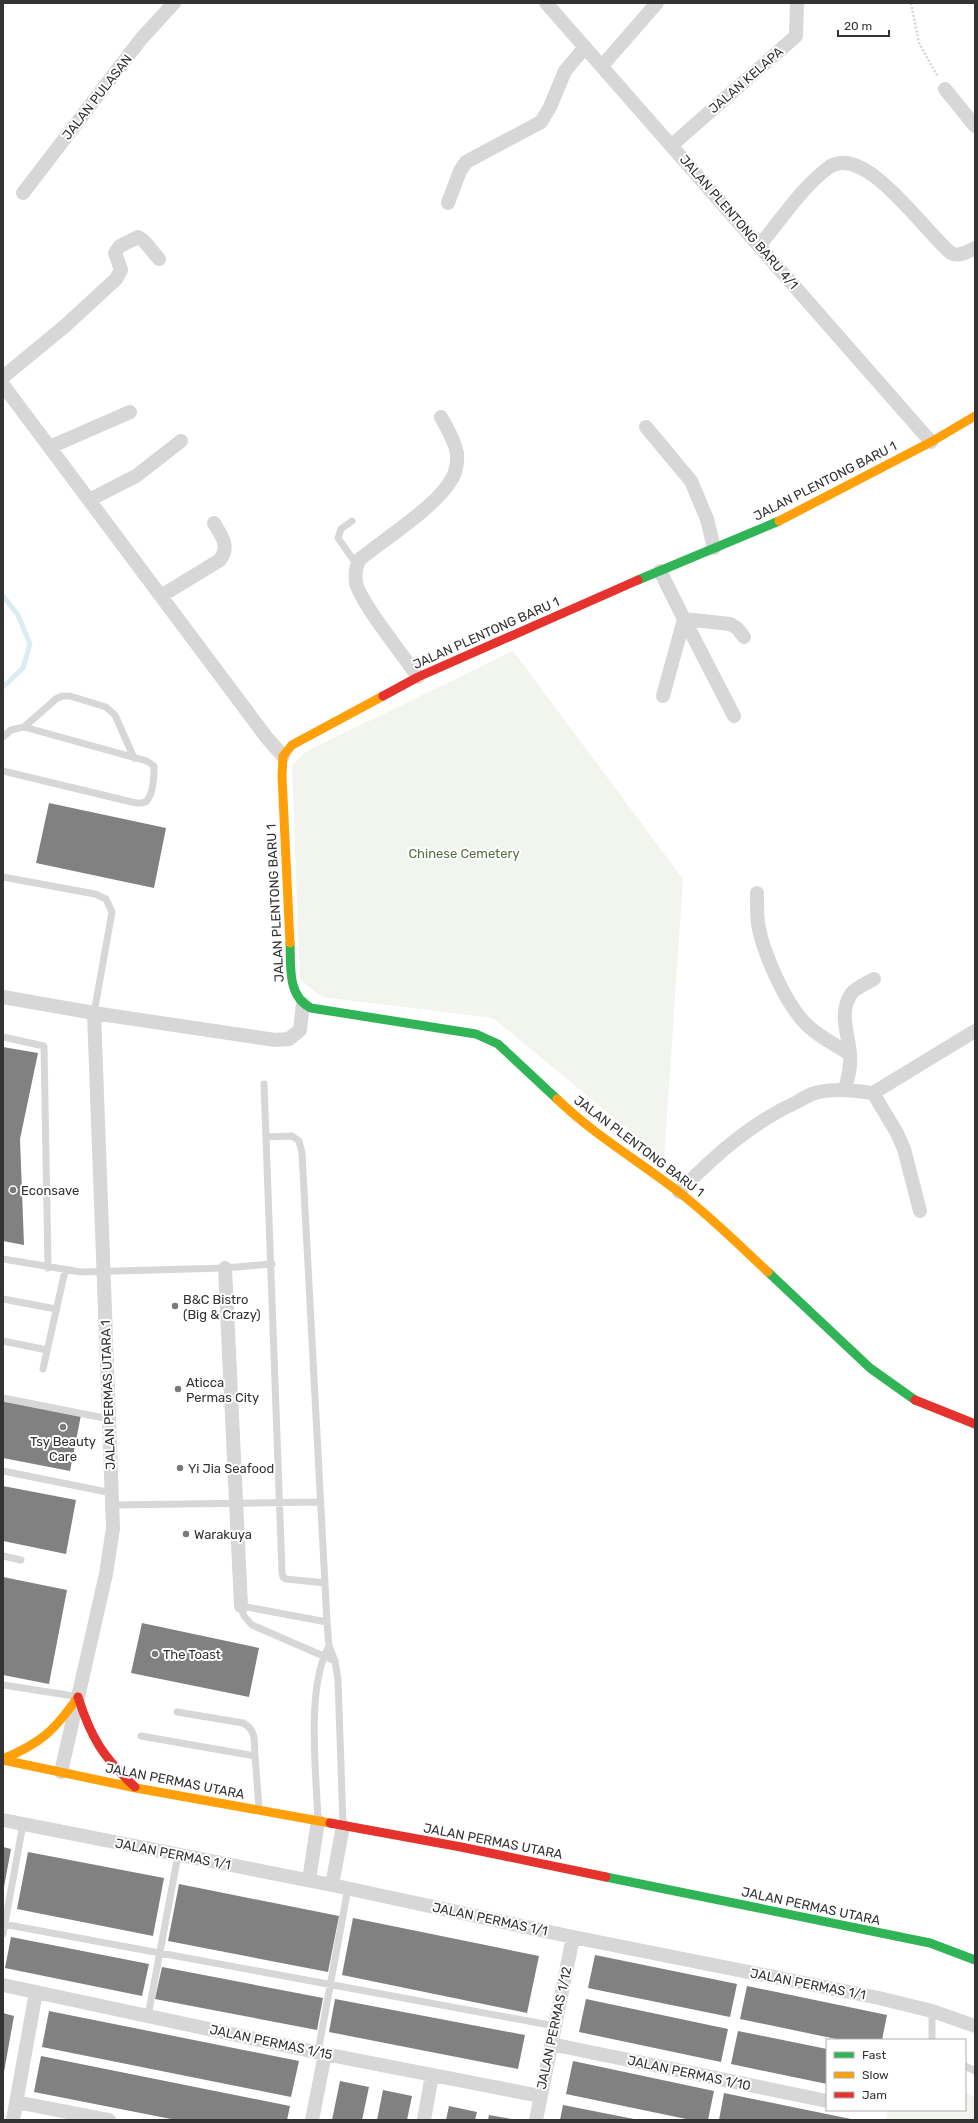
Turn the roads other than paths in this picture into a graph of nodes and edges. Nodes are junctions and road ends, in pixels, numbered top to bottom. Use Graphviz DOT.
graph roads {
  1 [pos="174,3"];
  2 [pos="546,3"];
  3 [pos="656,3"];
  4 [pos="797,3"];
  5 [pos="585,47"];
  6 [pos="602,66"];
  7 [pos="945,89"];
  8 [pos="975,126"];
  9 [pos="672,145"];
  10 [pos="23,193"];
  11 [pos="448,202"];
  12 [pos="759,246"];
  13 [pos="975,248"];
  14 [pos="159,259"];
  15 [pos="3,377"];
  16 [pos="3,385"];
  17 [pos="130,412"];
  18 [pos="975,416"];
  19 [pos="441,417"];
  20 [pos="646,427"];
  21 [pos="181,441"];
  22 [pos="931,442"];
  23 [pos="50,448"];
  24 [pos="89,500"];
  25 [pos="352,521"];
  26 [pos="214,523"];
  27 [pos="714,548"];
  28 [pos="357,565"];
  29 [pos="660,571"];
  30 [pos="161,596"];
  31 [pos="684,619"];
  32 [pos="744,637"];
  33 [pos="418,677"];
  34 [pos="663,696"];
  35 [pos="734,716"];
  36 [pos="24,727"];
  37 [pos="3,737"];
  38 [pos="284,756"];
  39 [pos="134,758"];
  40 [pos="3,771"];
  41 [pos="3,877"];
  42 [pos="757,894"];
  43 [pos="874,979"];
  44 [pos="3,997"];
  45 [pos="303,1004"];
  46 [pos="94,1013"];
  47 [pos="975,1031"];
  48 [pos="3,1038"];
  49 [pos="850,1054"];
  50 [pos="264,1084"];
  51 [pos="845,1089"];
  52 [pos="873,1094"];
  53 [pos="266,1137"];
  54 [pos="679,1192"];
  55 [pos="920,1211"];
  56 [pos="3,1259"];
  57 [pos="272,1264"];
  58 [pos="48,1268"];
  59 [pos="225,1268"];
  60 [pos="65,1271"];
  61 [pos="104,1273"];
  62 [pos="3,1299"];
  63 [pos="56,1309"];
  64 [pos="3,1341"];
  65 [pos="47,1350"];
  66 [pos="43,1369"];
  67 [pos="3,1398"];
  68 [pos="109,1419"];
  69 [pos="975,1424"];
  70 [pos="3,1471"];
  71 [pos="112,1499"];
  72 [pos="320,1502"];
  73 [pos="236,1503"];
  74 [pos="280,1503"];
  75 [pos="3,1556"];
  76 [pos="21,1560"];
  77 [pos="325,1583"];
  78 [pos="241,1606"];
  79 [pos="327,1622"];
  80 [pos="328,1646"];
  81 [pos="322,1657"];
  82 [pos="335,1661"];
  83 [pos="3,1685"];
  84 [pos="78,1697"];
  85 [pos="177,1712"];
  86 [pos="141,1736"];
  87 [pos="255,1756"];
  88 [pos="3,1760"];
  89 [pos="61,1772"];
  90 [pos="136,1788"];
  91 [pos="259,1810"];
  92 [pos="3,1820"];
  93 [pos="318,1821"];
  94 [pos="24,1824"];
  95 [pos="343,1826"];
  96 [pos="178,1855"];
  97 [pos="309,1880"];
  98 [pos="332,1885"];
  99 [pos="348,1888"];
  100 [pos="4,1924"];
  101 [pos="3,1934"];
  102 [pos="573,1937"];
  103 [pos="160,1953"];
  104 [pos="975,1960"];
  105 [pos="330,1984"];
  106 [pos="3,1985"];
  107 [pos="36,1992"];
  108 [pos="932,2011"];
  109 [pos="148,2016"];
  110 [pos="555,2026"];
  111 [pos="975,2026"];
  112 [pos="932,2039"];
  113 [pos="551,2044"];
  114 [pos="321,2053"];
  115 [pos="966,2066"];
  116 [pos="975,2071"];
  117 [pos="432,2075"];
  118 [pos="540,2096"];
  119 [pos="826,2101"];
  120 [pos="16,2102"];
  121 [pos="13,2120"];
  122 [pos="109,2120"];
  123 [pos="312,2120"];
  124 [pos="424,2120"];
  125 [pos="536,2120"];
  1 -- 10 [label="street, JALAN PULASAN"];
  2 -- 5 [label="street, JALAN PLENTONG BARU 4/1"];
  3 -- 6 [label="street"];
  4 -- 9 [label="street, JALAN KELAPA"];
  5 -- 6 [label="street, JALAN PLENTONG BARU 4/1"];
  5 -- 11 [label="street"];
  6 -- 9 [label="street, JALAN PLENTONG BARU 4/1"];
  7 -- 8 [label="street"];
  9 -- 12 [label="street, JALAN PLENTONG BARU 4/1"];
  12 -- 13 [label="street"];
  12 -- 22 [label="street, JALAN PLENTONG BARU 4/1"];
  14 -- 15 [label="street"];
  16 -- 23 [label="street"];
  17 -- 23 [label="street"];
  18 -- 22 [label="street, JALAN PLENTONG BARU 1"];
  19 -- 28 [label="street"];
  20 -- 27 [label="street"];
  21 -- 24 [label="street"];
  22 -- 27 [label="street, JALAN PLENTONG BARU 1"];
  23 -- 24 [label="street"];
  24 -- 30 [label="street"];
  25 -- 28 [label="lane"];
  26 -- 30 [label="street"];
  27 -- 29 [label="street, JALAN PLENTONG BARU 1"];
  28 -- 33 [label="street"];
  29 -- 31 [label="street"];
  29 -- 33 [label="street, JALAN PLENTONG BARU 1"];
  30 -- 38 [label="street"];
  31 -- 32 [label="street"];
  31 -- 34 [label="street"];
  31 -- 35 [label="street"];
  33 -- 38 [label="street, JALAN PLENTONG BARU 1"];
  36 -- 37 [label="lane"];
  36 -- 39 [label="lane"];
  36 -- 39 [label="lane"];
  38 -- 45 [label="street, JALAN PLENTONG BARU 1"];
  39 -- 40 [label="lane"];
  41 -- 46 [label="lane"];
  42 -- 49 [label="street"];
  43 -- 49 [label="street"];
  44 -- 46 [label="street"];
  45 -- 46 [label="street"];
  45 -- 54 [label="street, JALAN PLENTONG BARU 1"];
  46 -- 61 [label="street, JALAN PERMAS UTARA 1"];
  47 -- 52 [label="street"];
  48 -- 58 [label="lane"];
  49 -- 51 [label="street"];
  50 -- 53 [label="lane"];
  51 -- 52 [label="street"];
  51 -- 54 [label="street"];
  52 -- 55 [label="street"];
  53 -- 57 [label="lane"];
  53 -- 72 [label="lane"];
  54 -- 69 [label="street, JALAN PLENTONG BARU 1"];
  56 -- 58 [label="lane"];
  57 -- 59 [label="lane"];
  57 -- 74 [label="lane"];
  58 -- 60 [label="lane"];
  59 -- 61 [label="lane"];
  59 -- 73 [label="street"];
  60 -- 61 [label="lane"];
  60 -- 63 [label="lane"];
  61 -- 68 [label="street, JALAN PERMAS UTARA 1"];
  62 -- 63 [label="lane"];
  63 -- 65 [label="lane"];
  64 -- 65 [label="lane"];
  65 -- 66 [label="lane"];
  67 -- 68 [label="lane"];
  68 -- 71 [label="street, JALAN PERMAS UTARA 1"];
  70 -- 71 [label="lane"];
  71 -- 73 [label="lane"];
  71 -- 84 [label="street, JALAN PERMAS UTARA 1"];
  72 -- 74 [label="lane"];
  72 -- 77 [label="lane"];
  73 -- 74 [label="lane"];
  73 -- 78 [label="street"];
  74 -- 77 [label="lane"];
  75 -- 76 [label="lane"];
  77 -- 79 [label="lane"];
  78 -- 79 [label="lane"];
  78 -- 81 [label="lane"];
  79 -- 80 [label="lane"];
  80 -- 81 [label="lane"];
  80 -- 82 [label="lane"];
  81 -- 82 [label="lane"];
  81 -- 93 [label="lane"];
  82 -- 95 [label="lane"];
  83 -- 84 [label="lane"];
  84 -- 88 [label="street"];
  84 -- 89 [label="street, JALAN PERMAS UTARA 1"];
  84 -- 90 [label="street"];
  85 -- 87 [label="lane"];
  86 -- 87 [label="lane"];
  87 -- 91 [label="lane"];
  88 -- 89 [label="street, JALAN PERMAS UTARA"];
  89 -- 90 [label="street, JALAN PERMAS UTARA"];
  90 -- 91 [label="street, JALAN PERMAS UTARA"];
  91 -- 93 [label="street, JALAN PERMAS UTARA"];
  92 -- 94 [label="street, JALAN PERMAS 1/1"];
  93 -- 95 [label="street, JALAN PERMAS UTARA"];
  93 -- 97 [label="street"];
  94 -- 96 [label="street, JALAN PERMAS 1/1"];
  94 -- 100 [label="lane"];
  95 -- 98 [label="street"];
  95 -- 104 [label="street, JALAN PERMAS UTARA"];
  96 -- 97 [label="street, JALAN PERMAS 1/1"];
  96 -- 103 [label="lane"];
  97 -- 98 [label="street, JALAN PERMAS 1/1"];
  98 -- 99 [label="street, JALAN PERMAS 1/1"];
  99 -- 102 [label="street, JALAN PERMAS 1/1"];
  99 -- 105 [label="lane"];
  100 -- 101 [label="lane"];
  100 -- 103 [label="lane"];
  102 -- 108 [label="street, JALAN PERMAS 1/1"];
  102 -- 110 [label="street, JALAN PERMAS 1/12"];
  103 -- 105 [label="lane"];
  103 -- 109 [label="lane"];
  105 -- 110 [label="lane"];
  105 -- 114 [label="lane"];
  106 -- 107 [label="street, JALAN PERMAS 1/15"];
  107 -- 109 [label="street, JALAN PERMAS 1/15"];
  107 -- 120 [label="street"];
  108 -- 111 [label="street, JALAN PERMAS 1/1"];
  108 -- 112 [label="lane"];
  109 -- 114 [label="street, JALAN PERMAS 1/15"];
  110 -- 113 [label="street, JALAN PERMAS 1/12"];
  113 -- 118 [label="street, JALAN PERMAS 1/12"];
  113 -- 119 [label="street, JALAN PERMAS 1/10"];
  114 -- 117 [label="street, JALAN PERMAS 1/15"];
  114 -- 123 [label="street"];
  115 -- 116 [label="lane"];
  117 -- 118 [label="street, JALAN PERMAS 1/15"];
  117 -- 124 [label="street"];
  118 -- 125 [label="street, JALAN PERMAS 1/12"];
  120 -- 121 [label="street"];
  120 -- 122 [label="street"];
}
